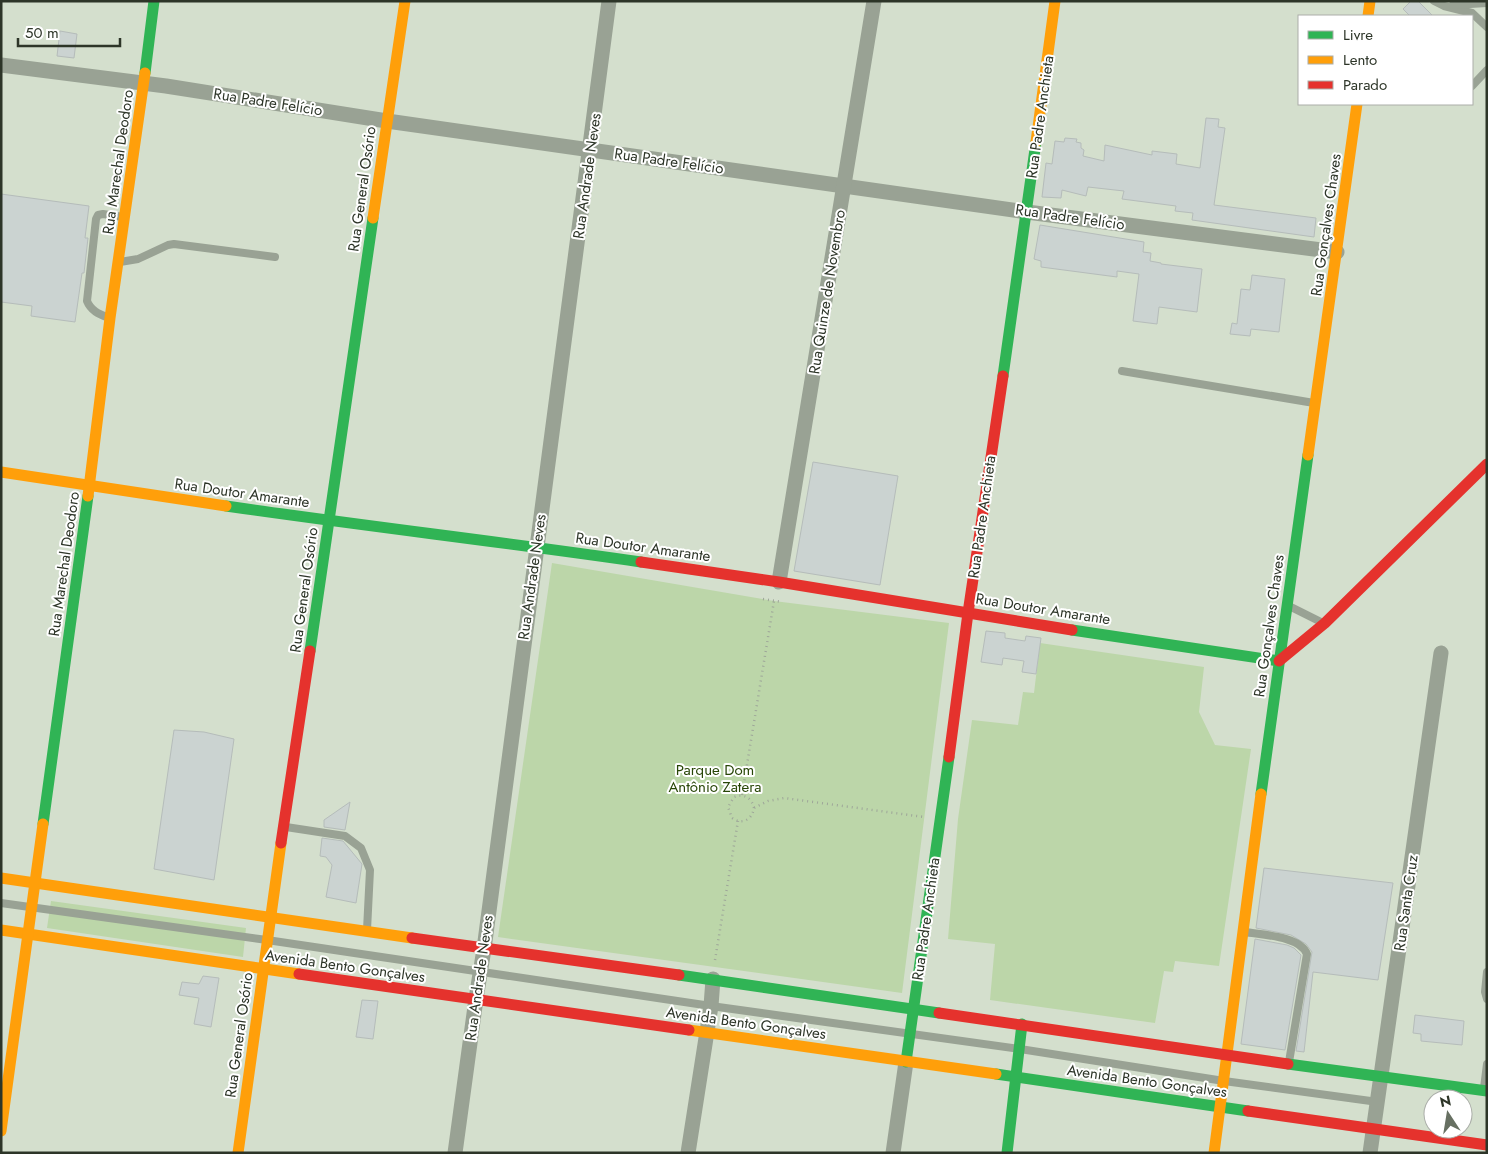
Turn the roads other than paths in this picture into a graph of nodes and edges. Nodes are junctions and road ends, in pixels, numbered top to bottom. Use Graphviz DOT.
graph roads {
  1 [pos="154,1"];
  2 [pos="405,1"];
  3 [pos="609,1"];
  4 [pos="874,1"];
  5 [pos="1055,1"];
  6 [pos="1370,1"];
  7 [pos="1434,1"];
  8 [pos="1487,3"];
  9 [pos="1444,6"];
  10 [pos="1368,15"];
  11 [pos="1487,27"];
  12 [pos="1,65"];
  13 [pos="1487,70"];
  14 [pos="144,83"];
  15 [pos="1473,85"];
  16 [pos="1357,105"];
  17 [pos="388,121"];
  18 [pos="590,149"];
  19 [pos="844,186"];
  20 [pos="1027,212"];
  21 [pos="125,218"];
  22 [pos="1337,252"];
  23 [pos="275,257"];
  24 [pos="118,263"];
  25 [pos="110,318"];
  26 [pos="1122,371"];
  27 [pos="1316,403"];
  28 [pos="1487,464"];
  29 [pos="1,472"];
  30 [pos="89,485"];
  31 [pos="329,521"];
  32 [pos="536,547"];
  33 [pos="779,582"];
  34 [pos="1287,606"];
  35 [pos="968,613"];
  36 [pos="1325,623"];
  37 [pos="1442,653"];
  38 [pos="1279,661"];
  39 [pos="284,826"];
  40 [pos="1,878"];
  41 [pos="36,883"];
  42 [pos="1,902"];
  43 [pos="32,907"];
  44 [pos="270,918"];
  45 [pos="1,930"];
  46 [pos="367,932"];
  47 [pos="1243,932"];
  48 [pos="28,934"];
  49 [pos="267,940"];
  50 [pos="484,949"];
  51 [pos="263,969"];
  52 [pos="480,972"];
  53 [pos="1487,972"];
  54 [pos="714,973"];
  55 [pos="476,999"];
  56 [pos="1487,999"];
  57 [pos="711,1006"];
  58 [pos="914,1009"];
  59 [pos="1022,1024"];
  60 [pos="706,1033"];
  61 [pos="910,1034"];
  62 [pos="1020,1049"];
  63 [pos="1227,1056"];
  64 [pos="906,1062"];
  65 [pos="1289,1064"];
  66 [pos="1487,1064"];
  67 [pos="1382,1075"];
  68 [pos="1017,1078"];
  69 [pos="1224,1080"];
  70 [pos="1485,1090"];
  71 [pos="1378,1102"];
  72 [pos="1221,1106"];
  73 [pos="1374,1130"];
  74 [pos="1,1131"];
  75 [pos="1487,1145"];
  76 [pos="238,1153"];
  77 [pos="455,1153"];
  78 [pos="688,1153"];
  79 [pos="893,1153"];
  80 [pos="1007,1153"];
  81 [pos="1214,1153"];
  82 [pos="1370,1153"];
  1 -- 14 [label="street, Rua Marechal Deodoro"];
  2 -- 17 [label="street, Rua General Osório"];
  3 -- 18 [label="street, Rua Andrade Neves"];
  4 -- 19 [label="street, Rua Quinze de Novembro"];
  5 -- 20 [label="street, Rua Padre Anchieta"];
  6 -- 10 [label="street"];
  7 -- 9 [label="lane"];
  8 -- 9 [label="lane"];
  9 -- 11 [label="lane"];
  12 -- 14 [label="street, Rua Padre Felício"];
  13 -- 15 [label="lane"];
  14 -- 17 [label="street, Rua Padre Felício"];
  14 -- 21 [label="street, Rua Marechal Deodoro"];
  16 -- 22 [label="street, Rua Gonçalves Chaves"];
  17 -- 18 [label="street, Rua Padre Felício"];
  17 -- 31 [label="street, Rua General Osório"];
  18 -- 19 [label="street, Rua Padre Felício"];
  18 -- 32 [label="street, Rua Andrade Neves"];
  19 -- 20 [label="street, Rua Padre Felício"];
  19 -- 33 [label="street, Rua Quinze de Novembro"];
  20 -- 22 [label="street, Rua Padre Felício"];
  20 -- 35 [label="street, Rua Padre Anchieta"];
  21 -- 24 [label="street, Rua Marechal Deodoro"];
  21 -- 25 [label="lane"];
  22 -- 27 [label="street, Rua Gonçalves Chaves"];
  23 -- 24 [label="lane"];
  24 -- 25 [label="street, Rua Marechal Deodoro"];
  25 -- 30 [label="street, Rua Marechal Deodoro"];
  26 -- 27 [label="lane"];
  27 -- 34 [label="street, Rua Gonçalves Chaves"];
  28 -- 36 [label="street"];
  29 -- 30 [label="street, Rua Doutor Amarante"];
  30 -- 31 [label="street, Rua Doutor Amarante"];
  30 -- 41 [label="street, Rua Marechal Deodoro"];
  31 -- 32 [label="street, Rua Doutor Amarante"];
  31 -- 39 [label="street, Rua General Osório"];
  32 -- 33 [label="street, Rua Doutor Amarante"];
  32 -- 50 [label="street, Rua Andrade Neves"];
  33 -- 35 [label="street, Rua Doutor Amarante"];
  34 -- 36 [label="lane"];
  34 -- 38 [label="street, Rua Gonçalves Chaves"];
  35 -- 38 [label="street, Rua Doutor Amarante"];
  35 -- 58 [label="street, Rua Padre Anchieta"];
  36 -- 38 [label="street"];
  37 -- 67 [label="street, Rua Santa Cruz"];
  38 -- 47 [label="street, Rua Gonçalves Chaves"];
  39 -- 44 [label="street, Rua General Osório"];
  39 -- 46 [label="lane"];
  40 -- 41 [label="street"];
  41 -- 43 [label="street, Rua Marechal Deodoro"];
  41 -- 44 [label="street"];
  42 -- 43 [label="lane"];
  43 -- 48 [label="street, Rua Marechal Deodoro"];
  43 -- 49 [label="lane"];
  44 -- 46 [label="street"];
  44 -- 49 [label="street, Rua General Osório"];
  45 -- 48 [label="street, Avenida Bento Gonçalves"];
  46 -- 50 [label="street"];
  47 -- 63 [label="street, Rua Gonçalves Chaves"];
  47 -- 65 [label="lane"];
  48 -- 51 [label="street, Avenida Bento Gonçalves"];
  48 -- 74 [label="street, Rua Marechal Deodoro"];
  49 -- 51 [label="street, Rua General Osório"];
  49 -- 52 [label="lane"];
  50 -- 52 [label="street, Rua Andrade Neves"];
  50 -- 54 [label="street"];
  51 -- 55 [label="street, Avenida Bento Gonçalves"];
  51 -- 76 [label="street, Rua General Osório"];
  52 -- 55 [label="street, Rua Andrade Neves"];
  52 -- 57 [label="lane"];
  53 -- 56 [label="lane"];
  54 -- 57 [label="street"];
  54 -- 58 [label="street"];
  55 -- 60 [label="street, Avenida Bento Gonçalves"];
  55 -- 77 [label="street, Rua Andrade Neves"];
  57 -- 60 [label="street"];
  57 -- 61 [label="lane"];
  58 -- 59 [label="street"];
  58 -- 61 [label="street, Rua Padre Anchieta"];
  59 -- 62 [label="street"];
  59 -- 63 [label="street"];
  60 -- 64 [label="street, Avenida Bento Gonçalves"];
  60 -- 78 [label="street"];
  61 -- 62 [label="lane"];
  61 -- 64 [label="street, Rua Padre Anchieta"];
  62 -- 68 [label="street"];
  62 -- 69 [label="lane"];
  63 -- 65 [label="street"];
  63 -- 69 [label="street, Rua Gonçalves Chaves"];
  64 -- 68 [label="street, Avenida Bento Gonçalves"];
  64 -- 79 [label="street, Rua Padre Anchieta"];
  65 -- 67 [label="street"];
  66 -- 70 [label="lane"];
  67 -- 70 [label="street"];
  67 -- 71 [label="street, Rua Santa Cruz"];
  68 -- 72 [label="street, Avenida Bento Gonçalves"];
  68 -- 80 [label="street"];
  69 -- 71 [label="lane"];
  69 -- 72 [label="street, Rua Gonçalves Chaves"];
  71 -- 73 [label="street, Rua Santa Cruz"];
  72 -- 73 [label="street, Avenida Bento Gonçalves"];
  72 -- 81 [label="street, Rua Gonçalves Chaves"];
  73 -- 75 [label="street, Avenida Bento Gonçalves"];
  73 -- 82 [label="street, Rua Santa Cruz"];
}
